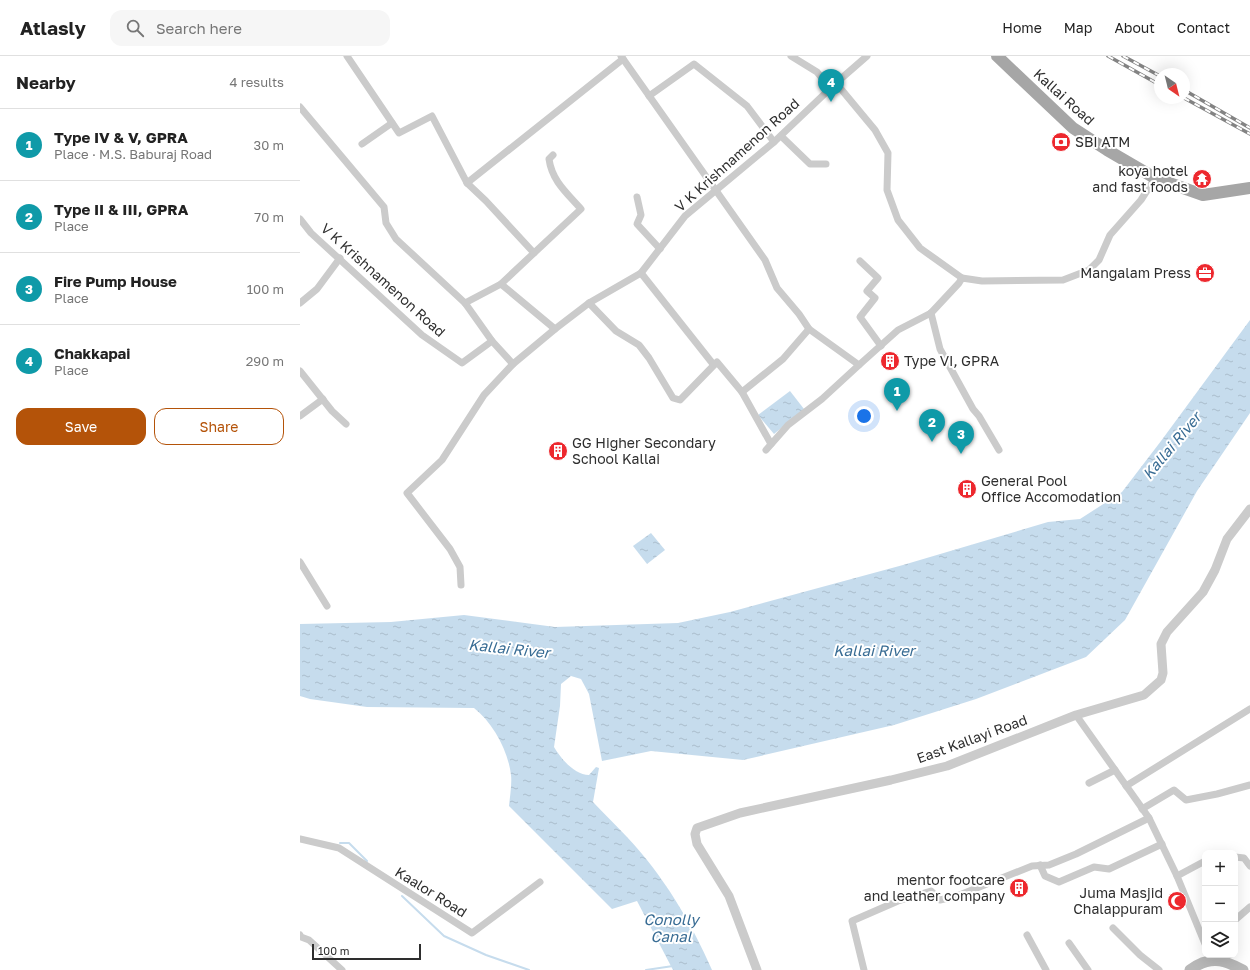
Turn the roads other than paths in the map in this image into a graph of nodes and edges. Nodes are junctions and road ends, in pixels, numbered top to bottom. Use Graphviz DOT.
graph roads {
  1 [pos="347,56"];
  2 [pos="791,56"];
  3 [pos="867,56"];
  4 [pos="998,56"];
  5 [pos="622,57"];
  6 [pos="836,82"];
  7 [pos="830,88"];
  8 [pos="649,96"];
  9 [pos="300,107"];
  10 [pos="392,122"];
  11 [pos="781,136"];
  12 [pos="774,142"];
  13 [pos="362,144"];
  14 [pos="553,155"];
  15 [pos="826,164"];
  16 [pos="1156,178"];
  17 [pos="466,183"];
  18 [pos="1250,188"];
  19 [pos="715,191"];
  20 [pos="637,197"];
  21 [pos="300,220"];
  22 [pos="660,249"];
  23 [pos="534,254"];
  24 [pos="340,258"];
  25 [pos="860,261"];
  26 [pos="641,273"];
  27 [pos="962,278"];
  28 [pos="501,284"];
  29 [pos="300,303"];
  30 [pos="465,303"];
  31 [pos="589,303"];
  32 [pos="931,313"];
  33 [pos="554,329"];
  34 [pos="809,329"];
  35 [pos="492,341"];
  36 [pos="881,346"];
  37 [pos="513,364"];
  38 [pos="713,364"];
  39 [pos="860,365"];
  40 [pos="300,371"];
  41 [pos="742,392"];
  42 [pos="323,399"];
  43 [pos="300,416"];
  44 [pos="346,424"];
  45 [pos="771,444"];
  46 [pos="766,450"];
  47 [pos="999,450"];
  48 [pos="1250,509"];
  49 [pos="300,562"];
  50 [pos="461,585"];
  51 [pos="327,606"];
  52 [pos="1250,709"];
  53 [pos="1076,715"];
  54 [pos="1115,770"];
  55 [pos="1088,783"];
  56 [pos="1250,785"];
  57 [pos="1126,786"];
  58 [pos="1142,809"];
  59 [pos="1149,818"];
  60 [pos="300,839"];
  61 [pos="1162,844"];
  62 [pos="1238,857"];
  63 [pos="1202,863"];
  64 [pos="1040,865"];
  65 [pos="1250,866"];
  66 [pos="1177,876"];
  67 [pos="540,882"];
  68 [pos="1250,907"];
  69 [pos="1238,917"];
  70 [pos="1113,928"];
  71 [pos="300,935"];
  72 [pos="1027,935"];
  73 [pos="1202,937"];
  74 [pos="1069,943"];
  75 [pos="1208,958"];
  76 [pos="1217,958"];
  77 [pos="342,970"];
  78 [pos="757,970"];
  79 [pos="864,970"];
  80 [pos="1046,970"];
  81 [pos="1088,970"];
  82 [pos="1159,970"];
  83 [pos="1190,970"];
  84 [pos="1243,970"];
  1 -- 10 [label="street"];
  2 -- 7 [label="street"];
  3 -- 6 [label="street, V K Krishnamenon Road"];
  4 -- 16 [label="main road, Kallai Road"];
  5 -- 8 [label="street"];
  5 -- 17 [label="street"];
  6 -- 7 [label="street, V K Krishnamenon Road"];
  6 -- 27 [label="street"];
  7 -- 11 [label="street, V K Krishnamenon Road"];
  8 -- 12 [label="street"];
  8 -- 19 [label="street"];
  9 -- 30 [label="street"];
  10 -- 13 [label="street"];
  10 -- 17 [label="street"];
  11 -- 12 [label="street, V K Krishnamenon Road"];
  11 -- 15 [label="street"];
  12 -- 19 [label="street, V K Krishnamenon Road"];
  14 -- 23 [label="street"];
  16 -- 18 [label="main road, Kallai Road"];
  16 -- 27 [label="street"];
  17 -- 23 [label="street"];
  19 -- 22 [label="street, V K Krishnamenon Road"];
  19 -- 34 [label="street"];
  20 -- 22 [label="street"];
  21 -- 24 [label="street, V K Krishnamenon Road"];
  22 -- 26 [label="street, V K Krishnamenon Road"];
  23 -- 28 [label="street"];
  24 -- 29 [label="street"];
  24 -- 35 [label="street, V K Krishnamenon Road"];
  25 -- 36 [label="street"];
  26 -- 31 [label="street, V K Krishnamenon Road"];
  26 -- 38 [label="street"];
  27 -- 32 [label="street"];
  28 -- 30 [label="street"];
  28 -- 33 [label="street"];
  30 -- 35 [label="street"];
  31 -- 33 [label="street, V K Krishnamenon Road"];
  31 -- 38 [label="street"];
  32 -- 36 [label="street"];
  32 -- 47 [label="street"];
  33 -- 37 [label="street, V K Krishnamenon Road"];
  34 -- 39 [label="street"];
  34 -- 41 [label="street"];
  35 -- 37 [label="street"];
  36 -- 39 [label="street"];
  37 -- 50 [label="street, V K Krishnamenon Road"];
  38 -- 41 [label="street"];
  39 -- 45 [label="street"];
  40 -- 42 [label="street"];
  41 -- 45 [label="street"];
  42 -- 43 [label="street"];
  42 -- 44 [label="street"];
  45 -- 46 [label="street"];
  48 -- 53 [label="street, East Kallayi Road"];
  49 -- 51 [label="street"];
  52 -- 57 [label="street"];
  53 -- 54 [label="street"];
  53 -- 78 [label="street, East Kallayi Road"];
  54 -- 55 [label="street"];
  54 -- 57 [label="street"];
  56 -- 58 [label="street"];
  57 -- 58 [label="street"];
  58 -- 59 [label="street"];
  59 -- 61 [label="street"];
  59 -- 64 [label="street"];
  60 -- 67 [label="street, Kaalor Road"];
  61 -- 64 [label="street"];
  61 -- 66 [label="street"];
  62 -- 65 [label="street"];
  63 -- 66 [label="street"];
  64 -- 79 [label="street"];
  66 -- 73 [label="street"];
  68 -- 69 [label="street"];
  70 -- 82 [label="street"];
  71 -- 77 [label="street"];
  72 -- 80 [label="street"];
  74 -- 81 [label="street"];
  75 -- 83 [label="main road"];
  76 -- 84 [label="main road"];
}
